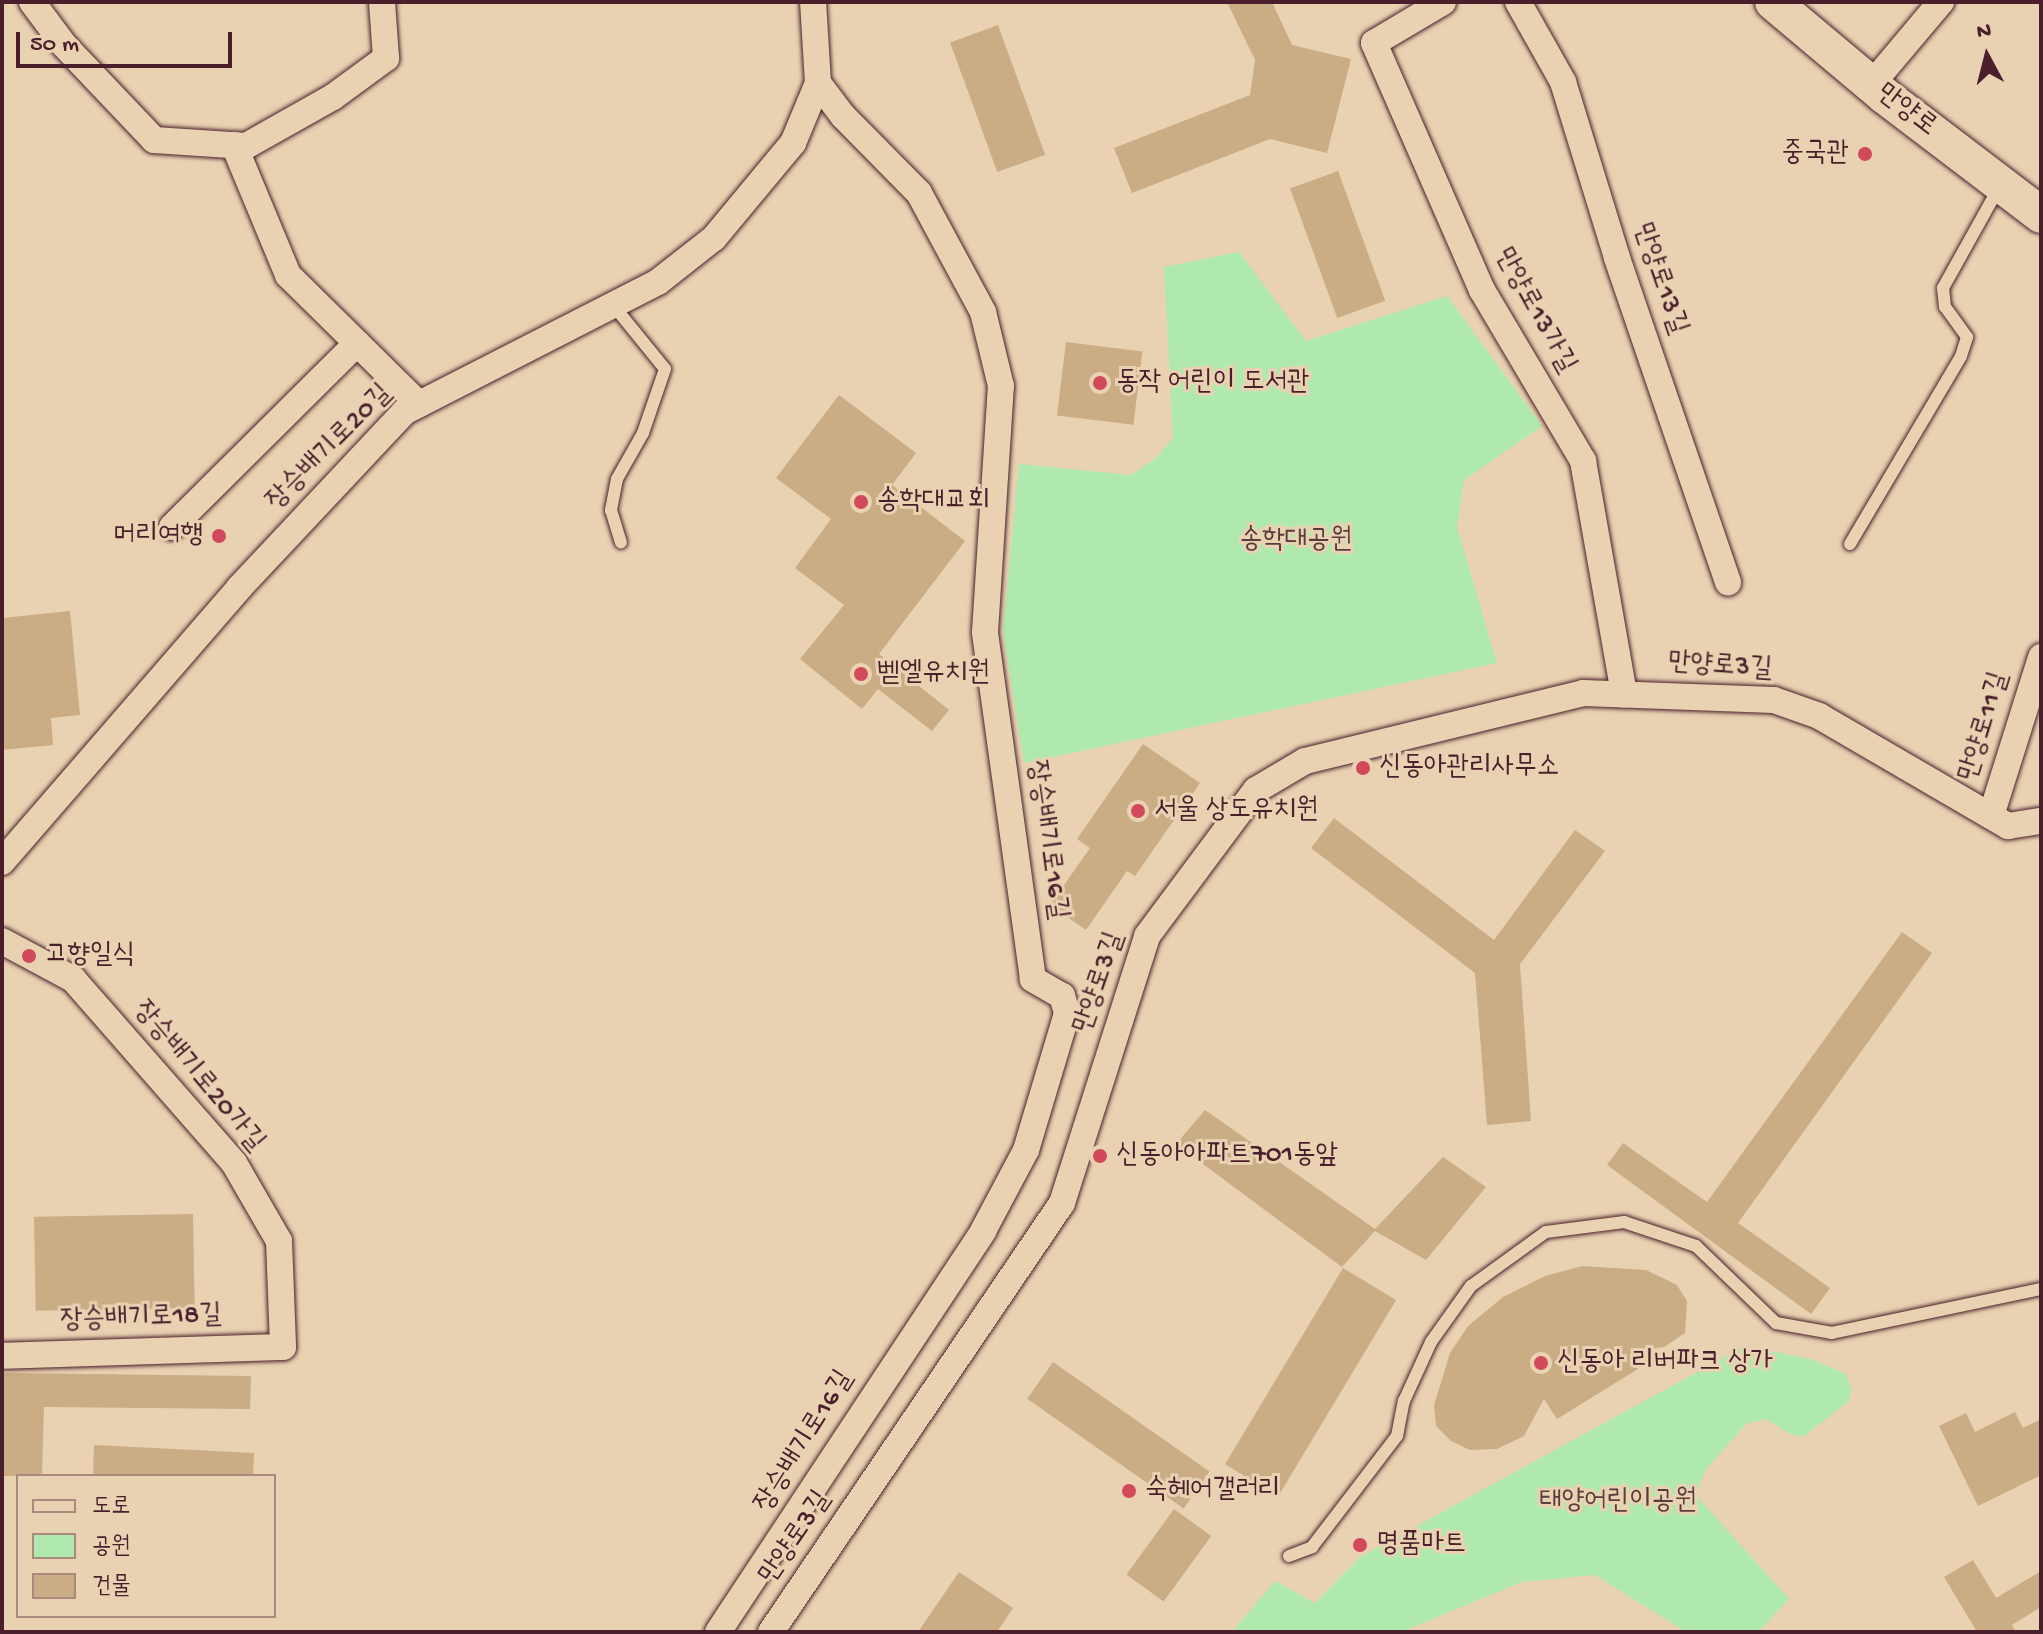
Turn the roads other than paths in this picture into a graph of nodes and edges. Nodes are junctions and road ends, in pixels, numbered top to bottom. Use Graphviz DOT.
graph roads {
  1 [pos="32,2"];
  2 [pos="382,2"];
  3 [pos="813,2"];
  4 [pos="1443,2"];
  5 [pos="1518,2"];
  6 [pos="1773,2"];
  7 [pos="1941,2"];
  8 [pos="818,83"];
  9 [pos="1871,85"];
  10 [pos="234,145"];
  11 [pos="2002,183"];
  12 [pos="2041,215"];
  13 [pos="613,305"];
  14 [pos="357,343"];
  15 [pos="419,404"];
  16 [pos="172,527"];
  17 [pos="621,543"];
  18 [pos="1850,544"];
  19 [pos="1728,583"];
  20 [pos="2041,657"];
  21 [pos="1624,694"];
  22 [pos="1991,816"];
  23 [pos="2041,821"];
  24 [pos="2,862"];
  25 [pos="2,941"];
  26 [pos="2041,1289"];
  27 [pos="283,1347"];
  28 [pos="2,1356"];
  29 [pos="1289,1556"];
  30 [pos="718,1632"];
  31 [pos="771,1632"];
  1 -- 10 [label="street"];
  2 -- 10 [label="street"];
  3 -- 8 [label="street"];
  4 -- 21 [label="street, 만양로13가길"];
  5 -- 19 [label="street, 만양로13길"];
  6 -- 9 [label="street, 만양로"];
  7 -- 9 [label="street"];
  8 -- 13 [label="street, 장승배기로20길"];
  8 -- 30 [label="street, 장승배기로16길"];
  9 -- 11 [label="street, 만양로"];
  10 -- 14 [label="street"];
  11 -- 12 [label="street, 만양로"];
  11 -- 18 [label="lane"];
  13 -- 15 [label="street, 장승배기로20길"];
  13 -- 17 [label="lane"];
  14 -- 15 [label="street"];
  14 -- 16 [label="street"];
  15 -- 24 [label="street, 장승배기로20길"];
  20 -- 22 [label="street, 만양로11길"];
  21 -- 22 [label="street, 만양로3길"];
  21 -- 31 [label="street, 만양로3길"];
  22 -- 23 [label="street, 만양로3길"];
  25 -- 27 [label="street, 장승배기로20가길"];
  26 -- 29 [label="lane"];
  27 -- 28 [label="street, 장승배기로18길"];
}
